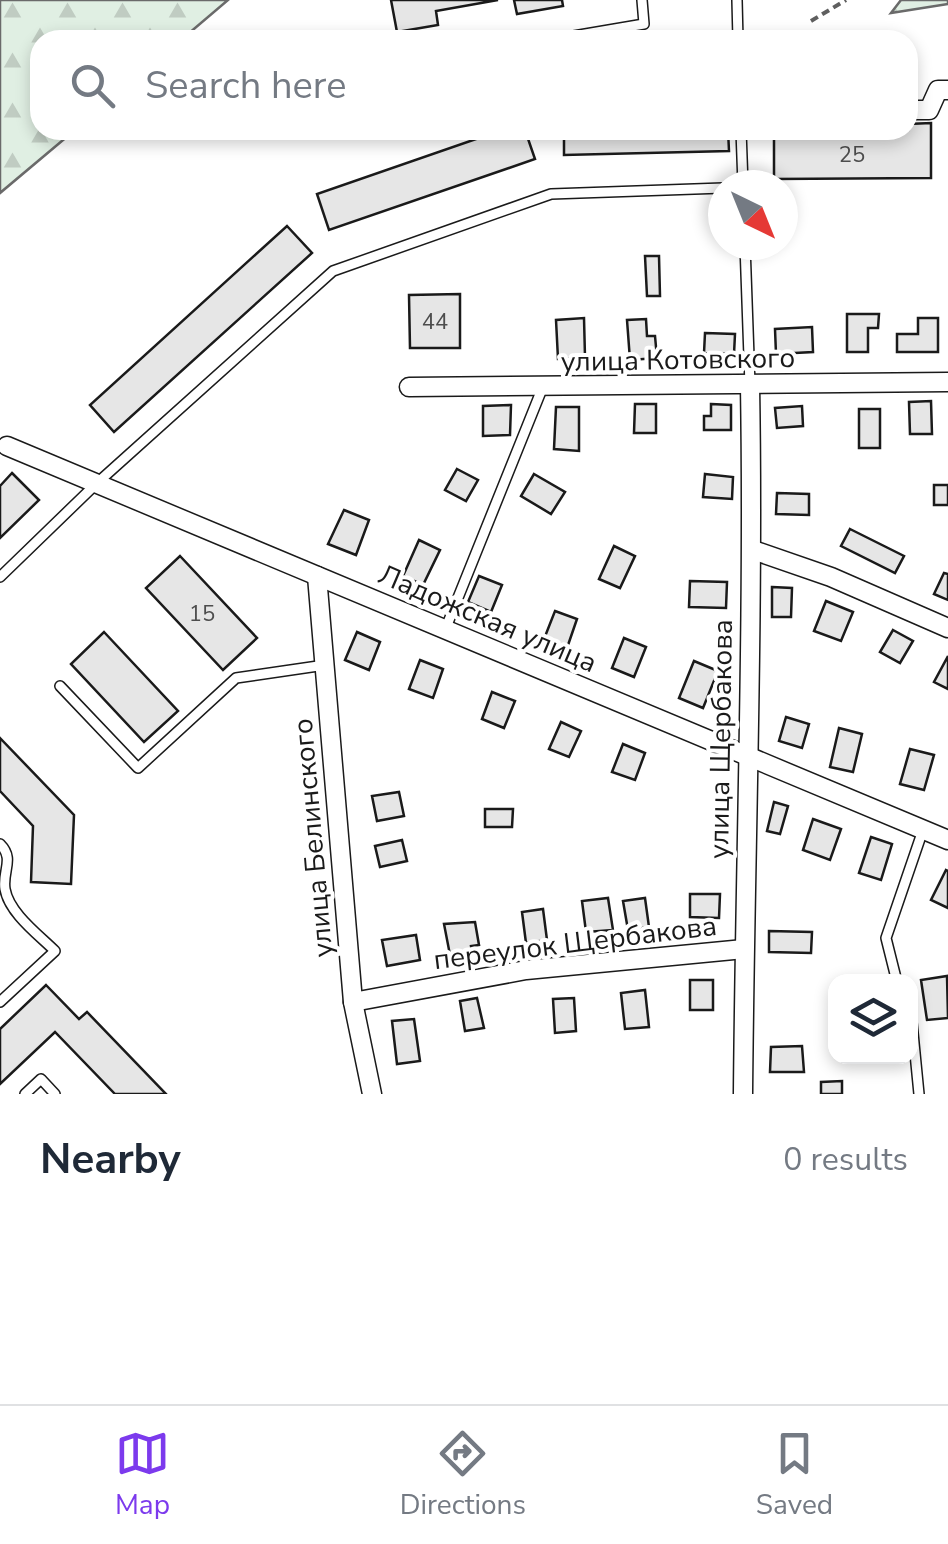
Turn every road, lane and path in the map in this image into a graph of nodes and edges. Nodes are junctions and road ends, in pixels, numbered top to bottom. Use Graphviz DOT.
graph roads {
  1 [pos="642,0"];
  2 [pos="736,0"];
  3 [pos="846,0"];
  4 [pos="812,21"];
  5 [pos="609,30"];
  6 [pos="738,30"];
  7 [pos="948,90"];
  8 [pos="918,110"];
  9 [pos="741,140"];
  10 [pos="742,170"];
  11 [pos="708,189"];
  12 [pos="746,260"];
  13 [pos="948,382"];
  14 [pos="750,386"];
  15 [pos="409,387"];
  16 [pos="542,389"];
  17 [pos="7,446"];
  18 [pos="96,484"];
  19 [pos="752,550"];
  20 [pos="317,576"];
  21 [pos="0,577"];
  22 [pos="948,628"];
  23 [pos="445,630"];
  24 [pos="325,665"];
  25 [pos="60,686"];
  26 [pos="745,756"];
  27 [pos="923,830"];
  28 [pos="948,840"];
  29 [pos="0,844"];
  30 [pos="744,948"];
  31 [pos="894,974"];
  32 [pos="0,1002"];
  33 [pos="353,1002"];
  34 [pos="916,1064"];
  35 [pos="25,1094"];
  36 [pos="55,1094"];
  37 [pos="372,1094"];
  38 [pos="743,1094"];
  39 [pos="919,1094"];
  1 -- 5 [label="lane"];
  2 -- 6 [label="lane"];
  3 -- 4 [label="path"];
  7 -- 8 [label="street"];
  9 -- 10 [label="lane"];
  11 -- 18 [label="lane"];
  12 -- 14 [label="lane"];
  13 -- 14 [label="street, улица Котовского"];
  14 -- 16 [label="street, улица Котовского"];
  14 -- 19 [label="street, улица Щербакова"];
  15 -- 16 [label="street, улица Котовского"];
  16 -- 23 [label="lane"];
  17 -- 18 [label="street, Ладожская улица"];
  18 -- 20 [label="street, Ладожская улица"];
  18 -- 21 [label="lane"];
  19 -- 22 [label="street"];
  19 -- 26 [label="street, улица Щербакова"];
  20 -- 23 [label="street, Ладожская улица"];
  20 -- 24 [label="street, улица Белинского"];
  23 -- 26 [label="street, Ладожская улица"];
  24 -- 25 [label="lane"];
  24 -- 33 [label="street, улица Белинского"];
  26 -- 27 [label="street, Ладожская улица"];
  26 -- 30 [label="street, улица Щербакова"];
  27 -- 28 [label="street, Ладожская улица"];
  27 -- 31 [label="lane"];
  29 -- 32 [label="lane"];
  30 -- 33 [label="street, переулок Щербакова"];
  30 -- 38 [label="street, улица Щербакова"];
  33 -- 37 [label="street, улица Белинского"];
  34 -- 39 [label="lane"];
  35 -- 36 [label="lane"];
}
